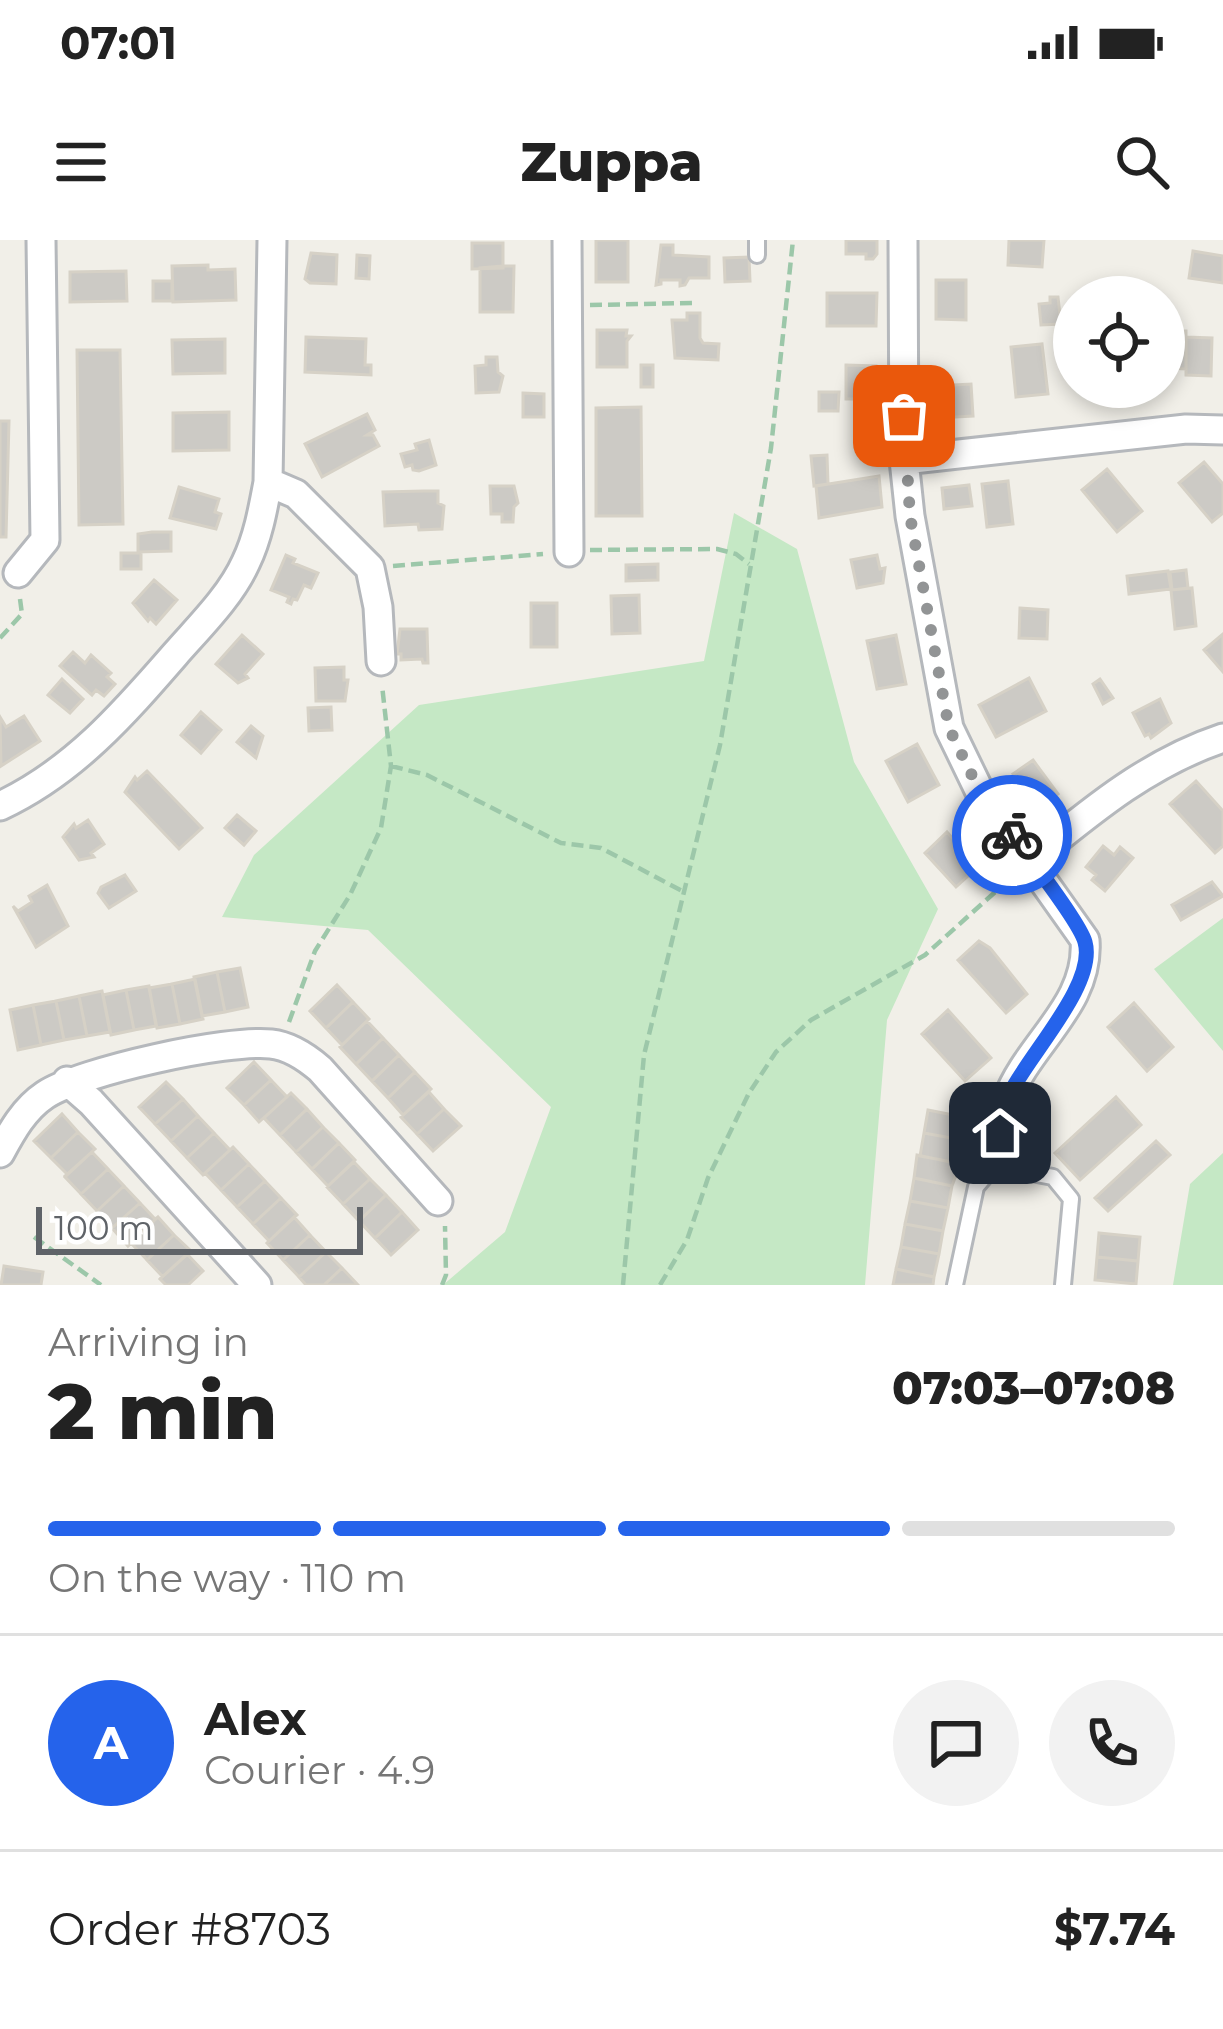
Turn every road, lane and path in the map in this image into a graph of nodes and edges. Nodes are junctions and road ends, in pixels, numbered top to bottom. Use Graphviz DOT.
graph roads {
  1 [pos="40,240"];
  2 [pos="272,240"];
  3 [pos="567,240"];
  4 [pos="793,240"];
  5 [pos="903,240"];
  6 [pos="692,303"];
  7 [pos="566,305"];
  8 [pos="1223,430"];
  9 [pos="904,460"];
  10 [pos="268,482"];
  11 [pos="569,552"];
  12 [pos="750,565"];
  13 [pos="370,568"];
  14 [pos="18,573"];
  15 [pos="0,638"];
  16 [pos="381,661"];
  17 [pos="1223,738"];
  18 [pos="391,766"];
  19 [pos="0,806"];
  20 [pos="1031,860"];
  21 [pos="684,892"];
  22 [pos="285,1046"];
  23 [pos="67,1081"];
  24 [pos="0,1153"];
  25 [pos="994,1166"];
  26 [pos="438,1201"];
  27 [pos="34,1237"];
  28 [pos="101,1285"];
  29 [pos="256,1285"];
  30 [pos="442,1285"];
  31 [pos="623,1285"];
  32 [pos="660,1285"];
  33 [pos="955,1285"];
  34 [pos="1063,1285"];
  1 -- 14 [label="street"];
  2 -- 10 [label="street"];
  3 -- 7 [label="street"];
  4 -- 12 [label="path"];
  5 -- 9 [label="street"];
  6 -- 7 [label="path"];
  7 -- 11 [label="street"];
  8 -- 9 [label="street"];
  9 -- 20 [label="street"];
  10 -- 13 [label="street"];
  10 -- 19 [label="street"];
  11 -- 12 [label="path"];
  11 -- 13 [label="path"];
  12 -- 21 [label="path"];
  13 -- 16 [label="street"];
  14 -- 15 [label="path"];
  16 -- 18 [label="path"];
  17 -- 20 [label="street"];
  18 -- 21 [label="path"];
  18 -- 22 [label="path"];
  20 -- 25 [label="street"];
  20 -- 32 [label="path"];
  21 -- 31 [label="path"];
  22 -- 23 [label="street"];
  22 -- 26 [label="street"];
  23 -- 24 [label="street"];
  23 -- 29 [label="street"];
  25 -- 33 [label="lane"];
  25 -- 34 [label="lane"];
  26 -- 30 [label="path"];
  27 -- 28 [label="path"];
}
